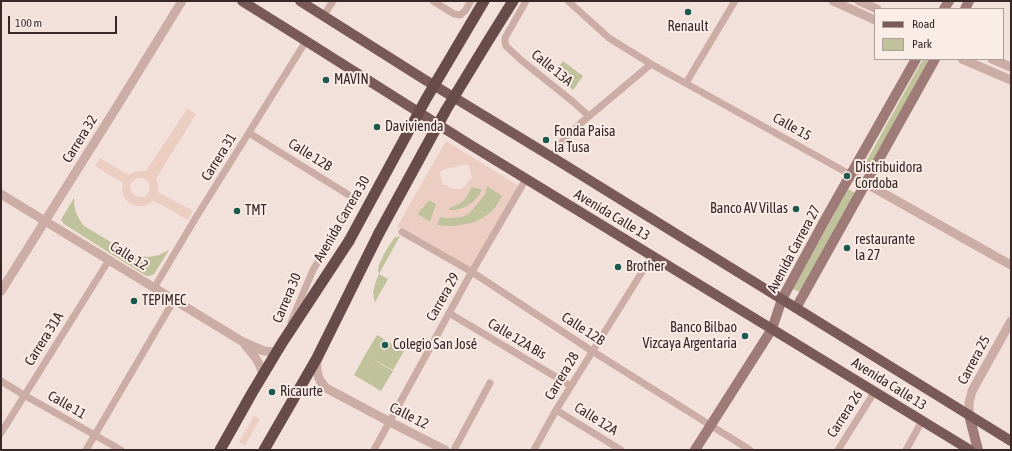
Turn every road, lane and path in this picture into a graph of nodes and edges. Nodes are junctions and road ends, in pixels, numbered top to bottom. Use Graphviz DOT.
graph roads {
  1 [pos="182,1"];
  2 [pos="242,1"];
  3 [pos="300,1"];
  4 [pos="333,1"];
  5 [pos="433,1"];
  6 [pos="471,1"];
  7 [pos="484,1"];
  8 [pos="514,1"];
  9 [pos="526,1"];
  10 [pos="568,1"];
  11 [pos="735,1"];
  12 [pos="833,1"];
  13 [pos="859,1"];
  14 [pos="875,8"];
  15 [pos="324,15"];
  16 [pos="874,20"];
  17 [pos="306,41"];
  18 [pos="915,60"];
  19 [pos="934,60"];
  20 [pos="964,60"];
  21 [pos="994,60"];
  22 [pos="651,64"];
  23 [pos="1011,67"];
  24 [pos="1011,80"];
  25 [pos="686,83"];
  26 [pos="589,116"];
  27 [pos="249,133"];
  28 [pos="552,157"];
  29 [pos="851,175"];
  30 [pos="526,179"];
  31 [pos="865,183"];
  32 [pos="1,194"];
  33 [pos="354,202"];
  34 [pos="45,221"];
  35 [pos="402,232"];
  36 [pos="652,256"];
  37 [pos="109,260"];
  38 [pos="1011,265"];
  39 [pos="472,272"];
  40 [pos="154,288"];
  41 [pos="1,291"];
  42 [pos="782,299"];
  43 [pos="174,300"];
  44 [pos="796,308"];
  45 [pos="449,313"];
  46 [pos="1011,321"];
  47 [pos="772,329"];
  48 [pos="242,342"];
  49 [pos="280,347"];
  50 [pos="592,351"];
  51 [pos="316,358"];
  52 [pos="263,374"];
  53 [pos="1,381"];
  54 [pos="490,383"];
  55 [pos="571,386"];
  56 [pos="24,395"];
  57 [pos="873,395"];
  58 [pos="556,410"];
  59 [pos="969,415"];
  60 [pos="922,421"];
  61 [pos="390,422"];
  62 [pos="711,426"];
  63 [pos="1,433"];
  64 [pos="94,435"];
  65 [pos="1011,441"];
  66 [pos="86,450"];
  67 [pos="121,450"];
  68 [pos="220,450"];
  69 [pos="264,450"];
  70 [pos="374,450"];
  71 [pos="445,450"];
  72 [pos="454,450"];
  73 [pos="534,450"];
  74 [pos="621,450"];
  75 [pos="696,450"];
  76 [pos="750,450"];
  77 [pos="838,450"];
  78 [pos="906,450"];
  79 [pos="970,450"];
  80 [pos="978,450"];
  1 -- 34 [label="street, Carrera 32"];
  2 -- 17 [label="main road, Avenida Calle 13"];
  3 -- 15 [label="main road, Avenida Calle 13"];
  4 -- 15 [label="street"];
  5 -- 6 [label="street"];
  7 -- 49 [label="highway, Avenida Carrera 30, bridge"];
  8 -- 51 [label="highway, bridge"];
  9 -- 26 [label="street, Calle 13A"];
  10 -- 22 [label="street, Calle 15"];
  11 -- 25 [label="street"];
  12 -- 16 [label="street"];
  13 -- 14 [label="street"];
  15 -- 28 [label="main road, Avenida Calle 13"];
  17 -- 27 [label="street, Carrera 31"];
  17 -- 30 [label="main road, Avenida Calle 13"];
  18 -- 29 [label="main road, Avenida Carrera 27"];
  19 -- 31 [label="main road"];
  20 -- 24 [label="street"];
  21 -- 23 [label="street"];
  22 -- 25 [label="street, Calle 15"];
  22 -- 26 [label="street"];
  25 -- 29 [label="street, Calle 15"];
  26 -- 28 [label="street"];
  27 -- 33 [label="street, Calle 12B"];
  27 -- 40 [label="street, Carrera 31"];
  28 -- 42 [label="main road, Avenida Calle 13"];
  29 -- 31 [label="street, Calle 15"];
  29 -- 42 [label="main road, Avenida Carrera 27"];
  30 -- 36 [label="main road, Avenida Calle 13"];
  30 -- 39 [label="street, Carrera 29"];
  31 -- 38 [label="street, Calle 15"];
  31 -- 44 [label="main road"];
  32 -- 34 [label="street, Calle 12"];
  33 -- 49 [label="street, Carrera 30"];
  34 -- 37 [label="street, Calle 12"];
  34 -- 41 [label="street, Carrera 32"];
  35 -- 39 [label="street, Calle 12B"];
  36 -- 47 [label="main road, Avenida Calle 13"];
  36 -- 50 [label="street, Carrera 28"];
  37 -- 40 [label="street, Calle 12"];
  37 -- 56 [label="street, Carrera 31A"];
  39 -- 45 [label="street, Carrera 29"];
  39 -- 50 [label="street, Calle 12B"];
  40 -- 43 [label="street, Calle 12"];
  42 -- 44 [label="main road, Avenida Calle 13"];
  42 -- 47 [label="main road, Avenida Carrera 27"];
  43 -- 48 [label="street, Calle 12"];
  43 -- 64 [label="street"];
  44 -- 59 [label="main road, Avenida Calle 13"];
  45 -- 55 [label="street, Calle 12A Bis"];
  45 -- 61 [label="street, Carrera 29"];
  46 -- 59 [label="street, Carrera 25"];
  47 -- 57 [label="main road, Avenida Calle 13"];
  47 -- 62 [label="main road, Avenida Carrera 27"];
  48 -- 49 [label="street, Calle 12"];
  48 -- 52 [label="street, Calle 12"];
  49 -- 52 [label="highway, Avenida Carrera 30"];
  50 -- 55 [label="street, Carrera 28"];
  50 -- 62 [label="street, Calle 12B"];
  51 -- 61 [label="street, Calle 12"];
  51 -- 69 [label="highway"];
  52 -- 68 [label="highway, Avenida Carrera 30"];
  53 -- 56 [label="street, Calle 11"];
  54 -- 72 [label="street"];
  55 -- 58 [label="street, Carrera 28"];
  56 -- 63 [label="street, Carrera 31A"];
  56 -- 64 [label="street, Calle 11"];
  57 -- 60 [label="main road, Avenida Calle 13"];
  57 -- 77 [label="street, Carrera 26"];
  58 -- 73 [label="street, Carrera 28"];
  58 -- 74 [label="street, Calle 12A"];
  59 -- 65 [label="main road, Avenida Calle 13"];
  59 -- 80 [label="main road"];
  60 -- 78 [label="street"];
  60 -- 79 [label="main road, Avenida Calle 13"];
  61 -- 70 [label="street, Carrera 29"];
  61 -- 71 [label="street, Calle 12"];
  62 -- 75 [label="main road, Avenida Carrera 27"];
  62 -- 76 [label="street, Calle 12B"];
  64 -- 66 [label="street"];
  64 -- 67 [label="street, Calle 11"];
}
